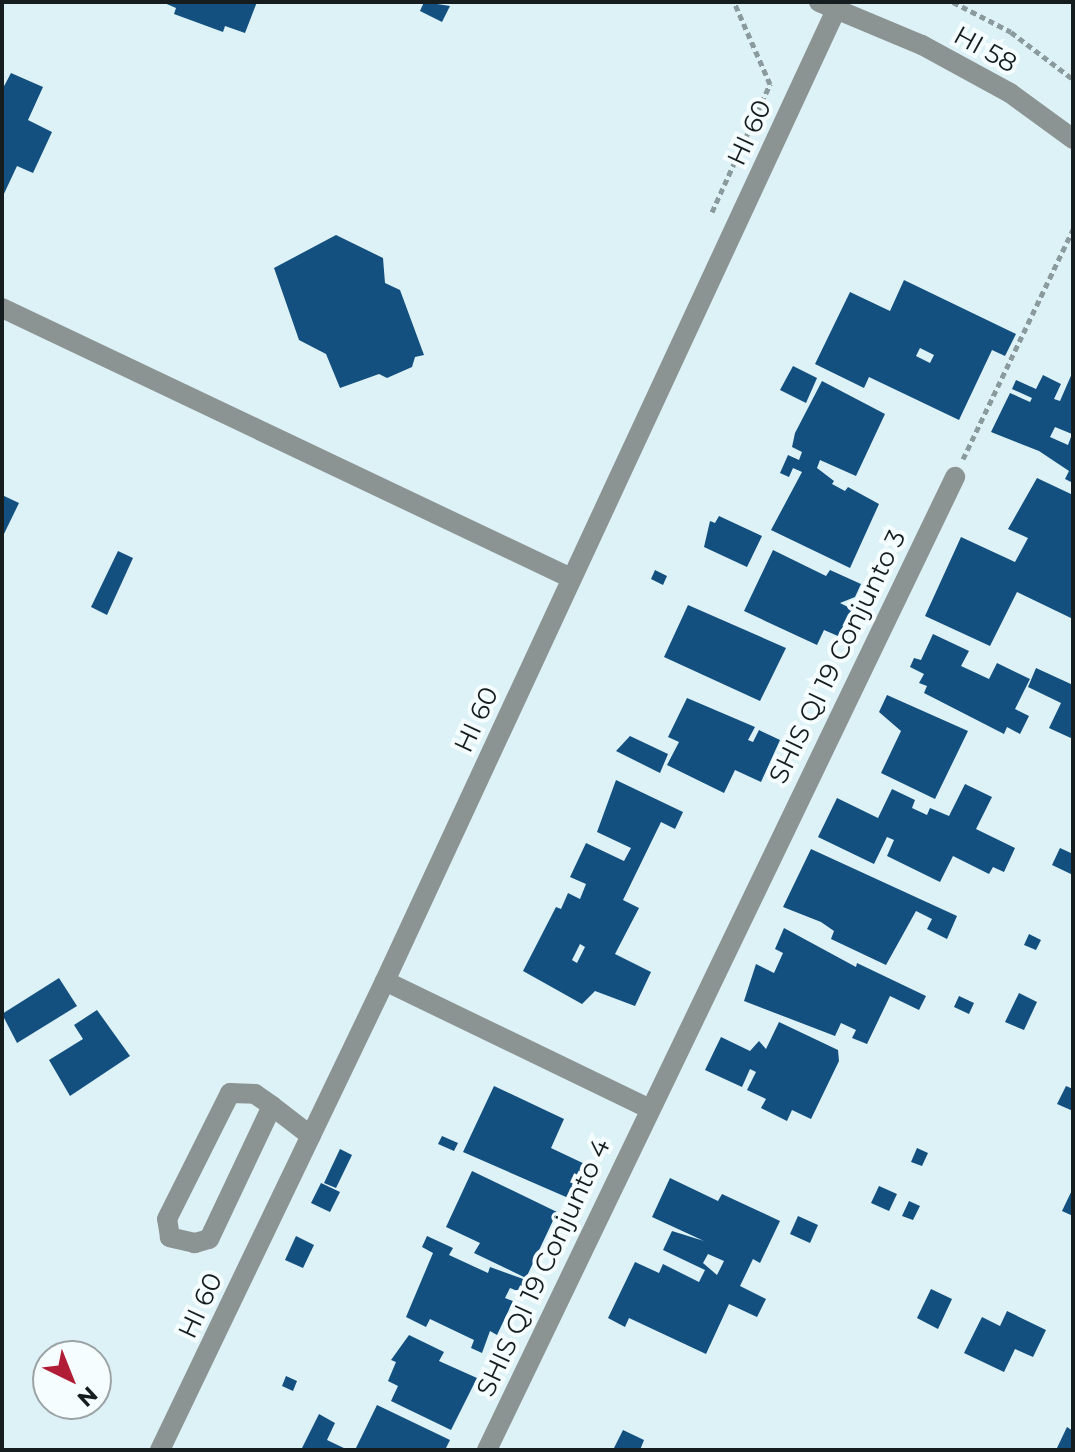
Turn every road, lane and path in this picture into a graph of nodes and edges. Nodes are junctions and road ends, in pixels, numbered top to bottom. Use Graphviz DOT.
graph roads {
  1 [pos="734,2"];
  2 [pos="953,2"];
  3 [pos="828,6"];
  4 [pos="1073,79"];
  5 [pos="1073,139"];
  6 [pos="706,227"];
  7 [pos="1073,229"];
  8 [pos="2,308"];
  9 [pos="955,477"];
  10 [pos="571,578"];
  11 [pos="385,981"];
  12 [pos="272,1106"];
  13 [pos="648,1108"];
  14 [pos="311,1136"];
  15 [pos="160,1450"];
  16 [pos="487,1450"];
  1 -- 6 [label="path"];
  2 -- 4 [label="path"];
  3 -- 5 [label="street, HI 58"];
  3 -- 10 [label="street, HI 60"];
  7 -- 9 [label="path"];
  8 -- 10 [label="street"];
  9 -- 13 [label="street, SHIS QI 19 Conjunto 3"];
  10 -- 11 [label="street, HI 60"];
  11 -- 13 [label="street"];
  11 -- 14 [label="street, HI 60"];
  12 -- 12 [label="street"];
  12 -- 14 [label="street"];
  13 -- 16 [label="street, SHIS QI 19 Conjunto 4"];
  14 -- 15 [label="street, HI 60"];
}
